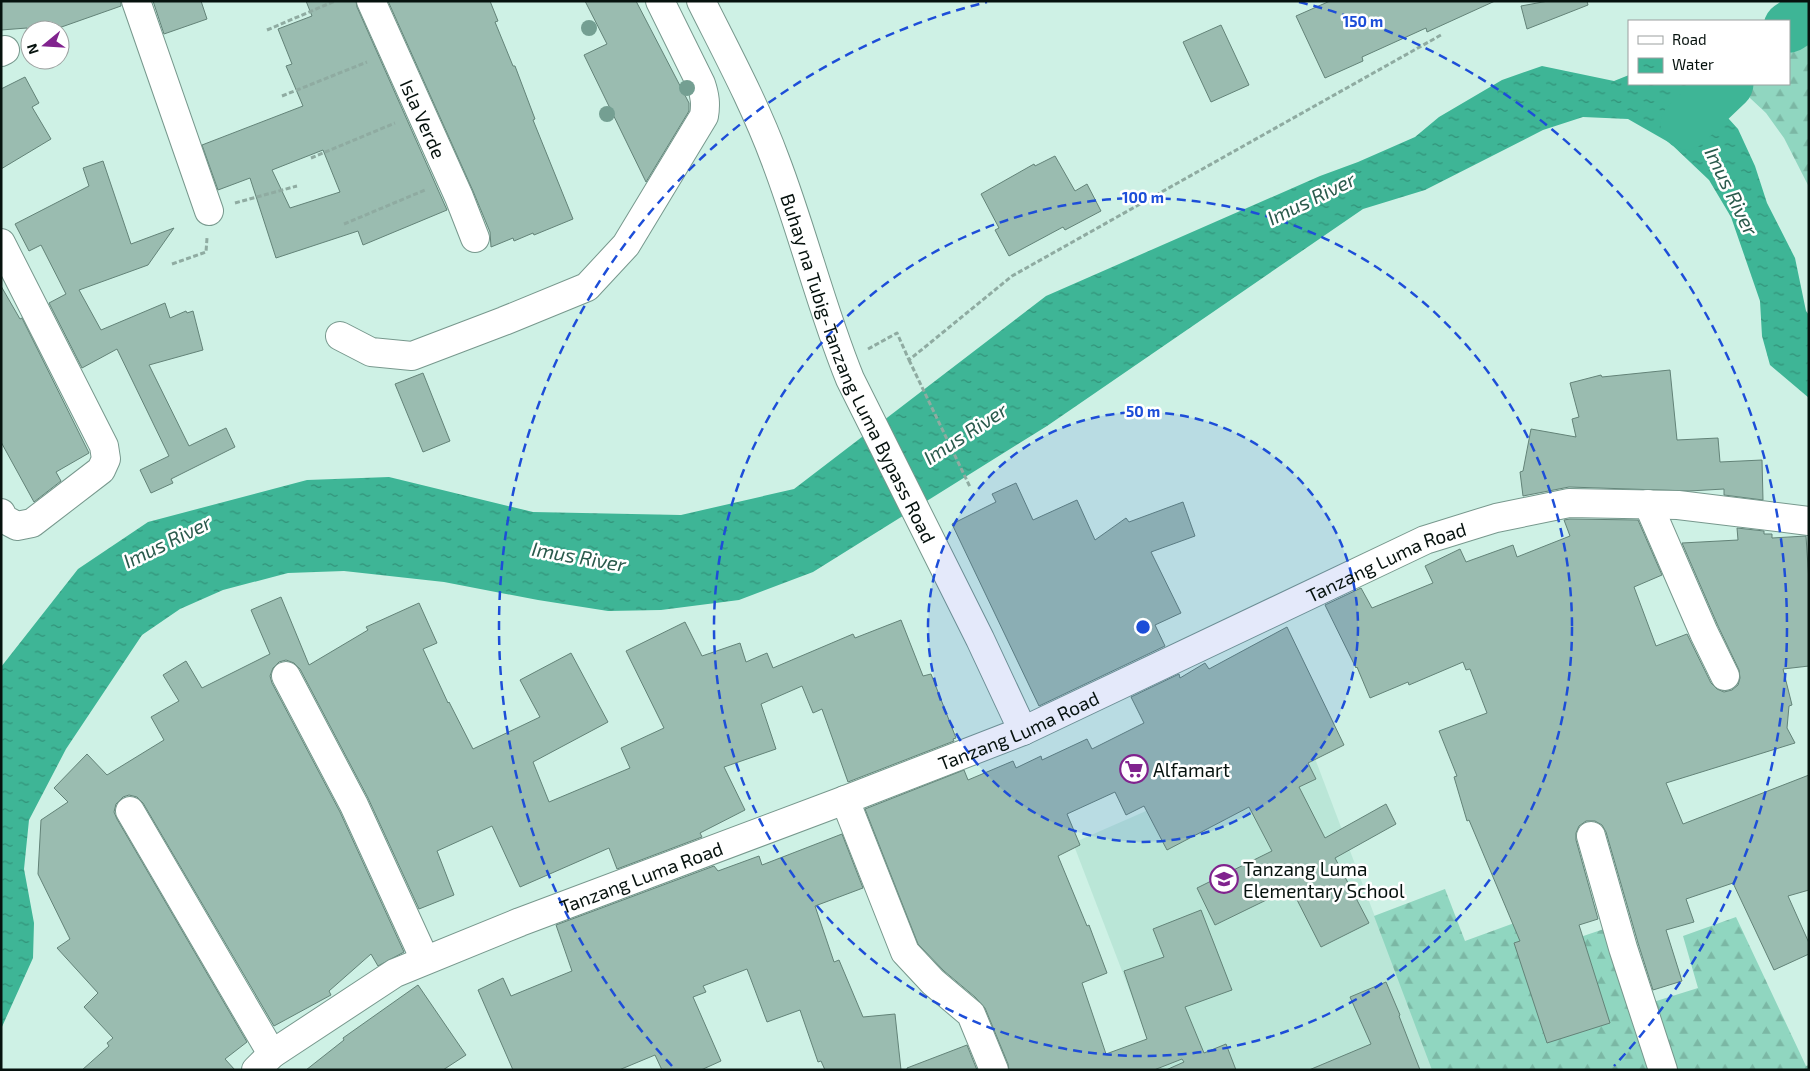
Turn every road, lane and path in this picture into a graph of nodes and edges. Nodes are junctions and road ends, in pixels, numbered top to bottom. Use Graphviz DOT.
graph roads {
  1 [pos="136,1"];
  2 [pos="335,1"];
  3 [pos="371,1"];
  4 [pos="660,1"];
  5 [pos="701,1"];
  6 [pos="267,30"];
  7 [pos="1441,35"];
  8 [pos="393,51"];
  9 [pos="282,96"];
  10 [pos="421,112"];
  11 [pos="311,158"];
  12 [pos="451,180"];
  13 [pos="297,186"];
  14 [pos="210,210"];
  15 [pos="344,224"];
  16 [pos="474,238"];
  17 [pos="1,243"];
  18 [pos="172,264"];
  19 [pos="340,336"];
  20 [pos="908,360"];
  21 [pos="844,363"];
  22 [pos="970,487"];
  23 [pos="1648,504"];
  24 [pos="1,513"];
  25 [pos="1809,521"];
  26 [pos="286,676"];
  27 [pos="1725,676"];
  28 [pos="1023,731"];
  29 [pos="845,800"];
  30 [pos="130,810"];
  31 [pos="1591,836"];
  32 [pos="425,960"];
  33 [pos="264,1062"];
  34 [pos="994,1070"];
  35 [pos="1663,1070"];
  1 -- 14 [label="street"];
  2 -- 6 [label="path"];
  3 -- 8 [label="street, Isla Verde"];
  4 -- 19 [label="street"];
  5 -- 21 [label="street, Buhay na Tubig-Tanzang Luma Bypass Road"];
  7 -- 20 [label="path"];
  8 -- 9 [label="path"];
  8 -- 10 [label="street, Isla Verde"];
  10 -- 11 [label="path"];
  10 -- 12 [label="street, Isla Verde"];
  12 -- 15 [label="path"];
  12 -- 16 [label="street, Isla Verde"];
  13 -- 14 [label="path"];
  14 -- 18 [label="path"];
  17 -- 24 [label="street"];
  20 -- 21 [label="path"];
  20 -- 22 [label="path"];
  21 -- 28 [label="street, Buhay na Tubig-Tanzang Luma Bypass Road"];
  23 -- 25 [label="street, Tanzang Luma Road"];
  23 -- 27 [label="street"];
  23 -- 28 [label="street, Tanzang Luma Road"];
  26 -- 32 [label="street"];
  28 -- 29 [label="street, Tanzang Luma Road"];
  29 -- 32 [label="street, Tanzang Luma Road"];
  29 -- 34 [label="street"];
  30 -- 33 [label="street"];
  31 -- 35 [label="street"];
  32 -- 33 [label="street, Tanzang Luma Road"];
}
